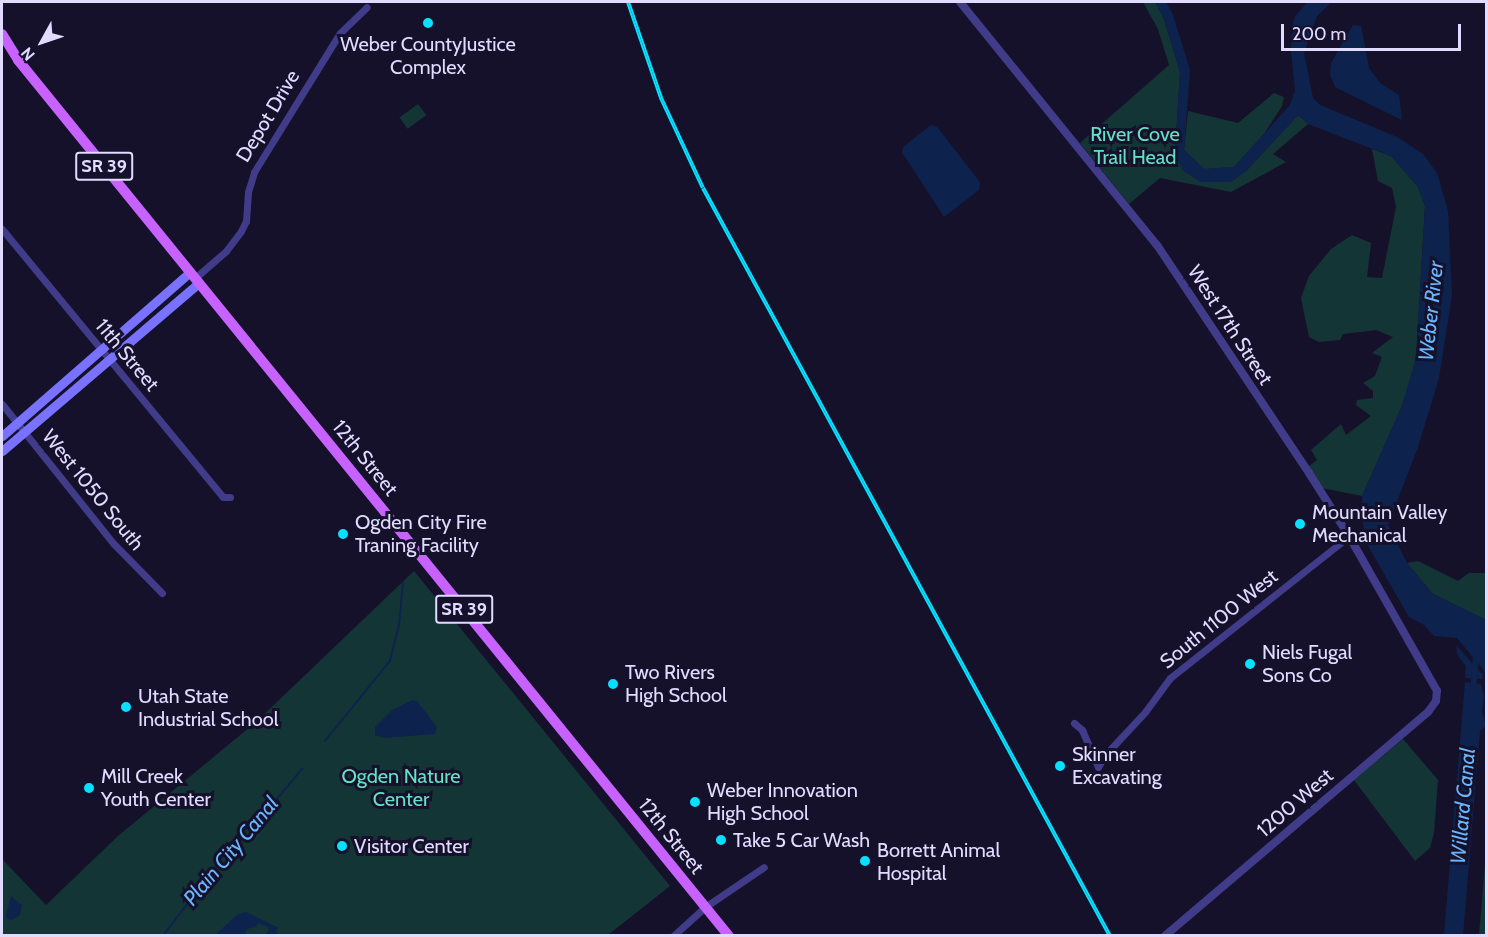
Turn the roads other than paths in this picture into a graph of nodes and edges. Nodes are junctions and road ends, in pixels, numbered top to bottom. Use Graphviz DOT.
graph roads {
  1 [pos="960,2"];
  2 [pos="367,7"];
  3 [pos="2,34"];
  4 [pos="2,45"];
  5 [pos="18,60"];
  6 [pos="2,229"];
  7 [pos="195,277"];
  8 [pos="100,349"];
  9 [pos="108,358"];
  10 [pos="2,404"];
  11 [pos="17,423"];
  12 [pos="24,432"];
  13 [pos="2,436"];
  14 [pos="2,451"];
  15 [pos="230,497"];
  16 [pos="1349,536"];
  17 [pos="162,593"];
  18 [pos="1437,691"];
  19 [pos="1074,723"];
  20 [pos="1090,749"];
  21 [pos="1105,755"];
  22 [pos="764,867"];
  23 [pos="705,907"];
  24 [pos="673,936"];
  25 [pos="729,936"];
  26 [pos="1165,936"];
  1 -- 16 [label="street, West 17th Street"];
  2 -- 7 [label="street, Depot Drive"];
  3 -- 5 [label="main road, 12th Street / SR 39"];
  4 -- 5 [label="main road, 12th Street / SR 39"];
  5 -- 7 [label="main road, 12th Street / SR 39"];
  6 -- 8 [label="street, 11th Street"];
  7 -- 8 [label="main road, Depot Drive"];
  7 -- 9 [label="main road, Depot Drive"];
  7 -- 23 [label="main road, 12th Street / SR 39"];
  8 -- 9 [label="street, 11th Street"];
  8 -- 11 [label="main road, Depot Drive"];
  9 -- 12 [label="main road, Depot Drive"];
  9 -- 15 [label="street, 11th Street"];
  10 -- 11 [label="street, West 1050 South"];
  11 -- 12 [label="street, West 1050 South"];
  11 -- 13 [label="main road, Depot Drive"];
  12 -- 14 [label="main road, Depot Drive"];
  12 -- 17 [label="street, West 1050 South"];
  16 -- 18 [label="street, West 17th Street"];
  16 -- 21 [label="street, South 1100 West"];
  18 -- 26 [label="street, 1200 West"];
  19 -- 20 [label="street"];
  20 -- 21 [label="street"];
  20 -- 21 [label="street, South 1100 West"];
  22 -- 23 [label="street"];
  23 -- 24 [label="street"];
  23 -- 25 [label="main road, 12th Street / SR 39"];
}
